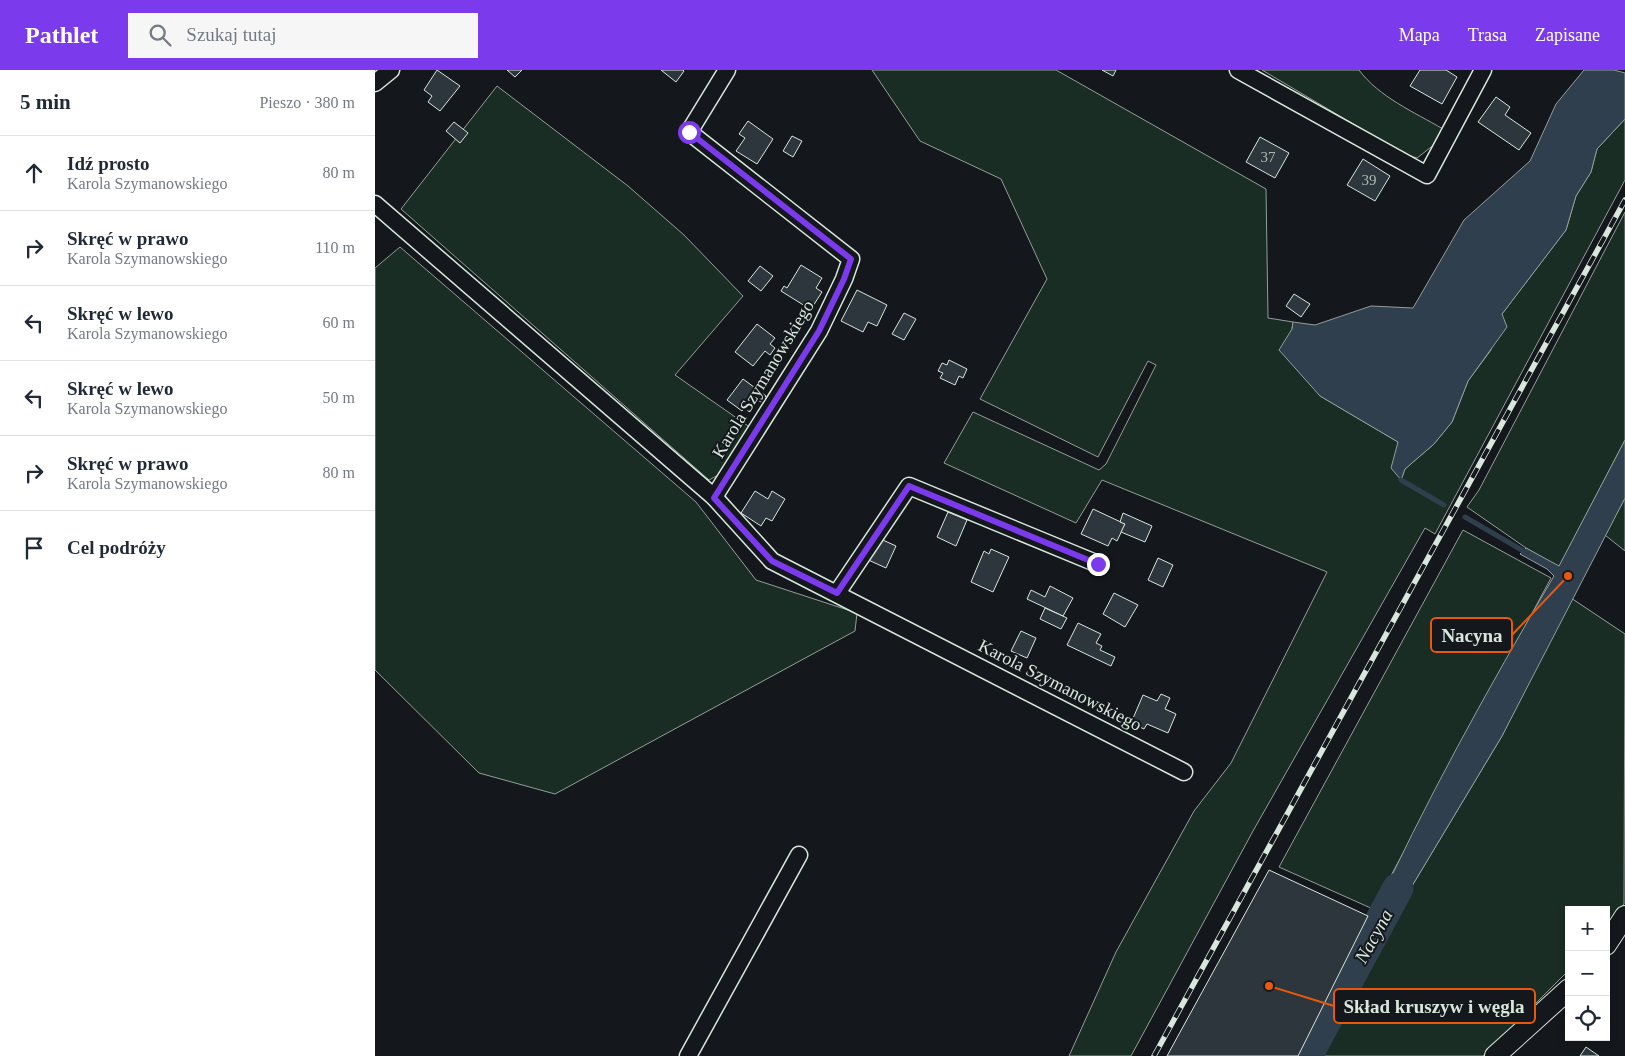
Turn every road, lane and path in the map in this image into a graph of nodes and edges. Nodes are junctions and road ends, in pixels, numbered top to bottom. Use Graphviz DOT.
graph roads {
  1 [pos="391,70"];
  2 [pos="727,70"];
  3 [pos="1238,70"];
  4 [pos="1483,70"];
  5 [pos="375,83"];
  6 [pos="375,204"];
  7 [pos="714,498"];
  8 [pos="1098,564"];
  9 [pos="837,593"];
  10 [pos="1184,772"];
  11 [pos="799,855"];
  12 [pos="1625,916"];
  13 [pos="1610,939"];
  14 [pos="1565,992"];
  15 [pos="689,1056"];
  16 [pos="1495,1056"];
  1 -- 5 [label="street"];
  2 -- 7 [label="street, Karola Szymanowskiego"];
  3 -- 4 [label="street"];
  6 -- 7 [label="street, Karola Szymanowskiego"];
  7 -- 9 [label="street, Karola Szymanowskiego"];
  8 -- 9 [label="street"];
  9 -- 10 [label="street, Karola Szymanowskiego"];
  11 -- 15 [label="street"];
  12 -- 13 [label="street"];
  14 -- 16 [label="street"];
}
